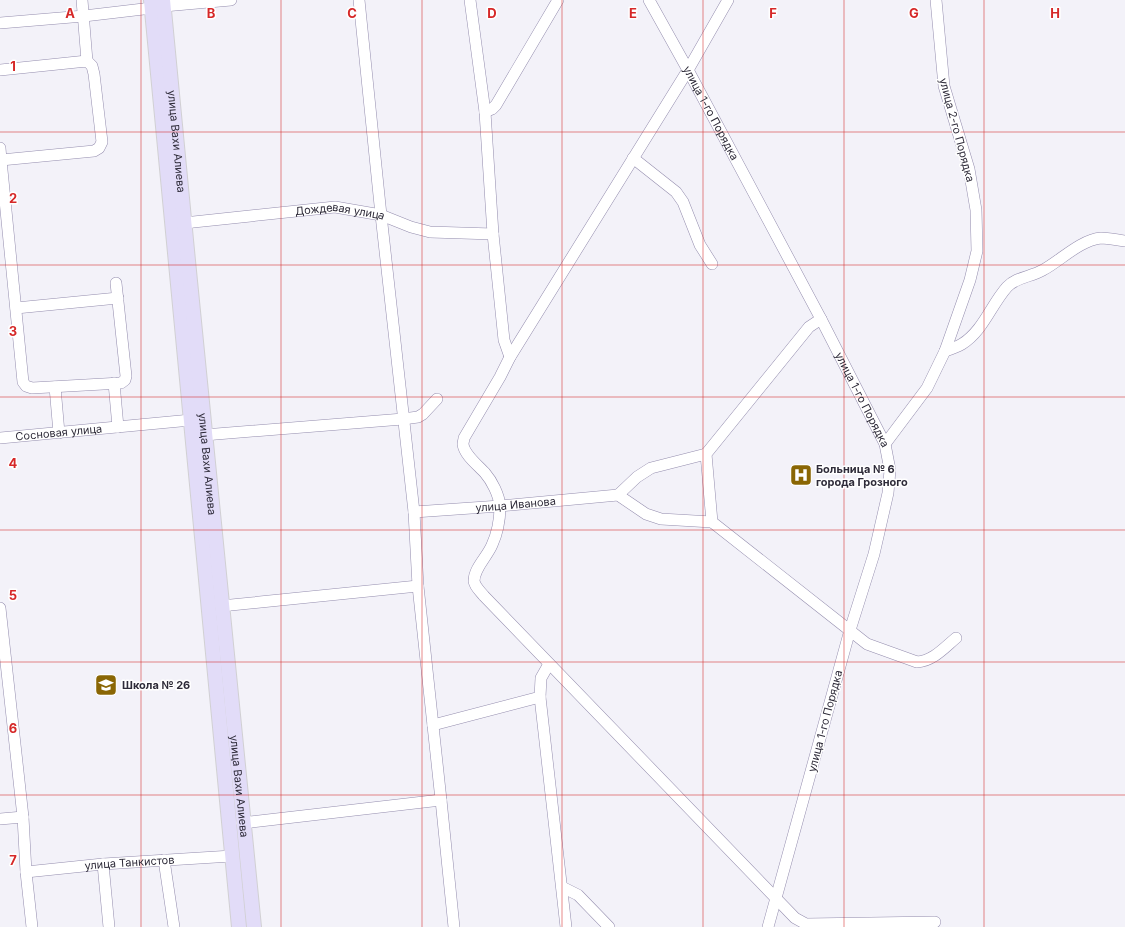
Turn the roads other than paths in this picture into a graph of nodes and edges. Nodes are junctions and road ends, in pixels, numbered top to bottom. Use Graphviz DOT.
graph roads {
  1 [pos="82,0"];
  2 [pos="231,0"];
  3 [pos="359,0"];
  4 [pos="470,0"];
  5 [pos="558,0"];
  6 [pos="649,0"];
  7 [pos="728,0"];
  8 [pos="936,0"];
  9 [pos="158,3"];
  10 [pos="84,16"];
  11 [pos="0,23"];
  12 [pos="87,61"];
  13 [pos="0,70"];
  14 [pos="688,70"];
  15 [pos="485,112"];
  16 [pos="0,148"];
  17 [pos="634,158"];
  18 [pos="1,160"];
  19 [pos="381,215"];
  20 [pos="184,222"];
  21 [pos="493,234"];
  22 [pos="1125,240"];
  23 [pos="712,264"];
  24 [pos="116,283"];
  25 [pos="118,298"];
  26 [pos="16,308"];
  27 [pos="821,319"];
  28 [pos="945,351"];
  29 [pos="510,357"];
  30 [pos="114,383"];
  31 [pos="55,387"];
  32 [pos="437,398"];
  33 [pos="404,419"];
  34 [pos="191,420"];
  35 [pos="118,427"];
  36 [pos="59,433"];
  37 [pos="204,435"];
  38 [pos="0,438"];
  39 [pos="885,444"];
  40 [pos="706,454"];
  41 [pos="618,495"];
  42 [pos="500,506"];
  43 [pos="414,512"];
  44 [pos="712,522"];
  45 [pos="418,586"];
  46 [pos="221,606"];
  47 [pos="0,608"];
  48 [pos="850,630"];
  49 [pos="956,638"];
  50 [pos="549,664"];
  51 [pos="540,697"];
  52 [pos="433,725"];
  53 [pos="442,800"];
  54 [pos="23,817"];
  55 [pos="0,819"];
  56 [pos="242,823"];
  57 [pos="232,856"];
  58 [pos="164,860"];
  59 [pos="103,864"];
  60 [pos="26,872"];
  61 [pos="562,887"];
  62 [pos="776,898"];
  63 [pos="935,922"];
  64 [pos="32,927"];
  65 [pos="109,927"];
  66 [pos="174,927"];
  67 [pos="239,927"];
  68 [pos="254,927"];
  69 [pos="454,927"];
  70 [pos="566,927"];
  71 [pos="609,927"];
  72 [pos="768,927"];
  1 -- 10 [label="street"];
  2 -- 9 [label="street"];
  3 -- 19 [label="street"];
  4 -- 15 [label="street"];
  5 -- 15 [label="street"];
  6 -- 14 [label="street, улица 1-го Порядка"];
  7 -- 14 [label="street"];
  8 -- 28 [label="street, улица 2-го Порядка"];
  9 -- 10 [label="street"];
  9 -- 20 [label="main road, улица Вахи Алиева"];
  9 -- 34 [label="main road, улица Вахи Алиева"];
  10 -- 11 [label="street"];
  10 -- 12 [label="street"];
  12 -- 13 [label="street"];
  12 -- 18 [label="street"];
  14 -- 17 [label="street"];
  14 -- 27 [label="street, улица 1-го Порядка"];
  15 -- 21 [label="street"];
  16 -- 18 [label="street"];
  17 -- 23 [label="street"];
  17 -- 29 [label="street"];
  18 -- 26 [label="street"];
  19 -- 20 [label="street, Дождевая улица"];
  19 -- 21 [label="street, Дождевая улица"];
  19 -- 33 [label="street"];
  20 -- 37 [label="main road, улица Вахи Алиева"];
  21 -- 29 [label="street"];
  22 -- 28 [label="street"];
  24 -- 25 [label="street"];
  25 -- 26 [label="street"];
  25 -- 30 [label="street"];
  26 -- 31 [label="street"];
  27 -- 39 [label="street, улица 1-го Порядка"];
  27 -- 40 [label="street"];
  28 -- 39 [label="street, улица 2-го Порядка"];
  29 -- 42 [label="street"];
  30 -- 31 [label="street"];
  30 -- 35 [label="street"];
  31 -- 36 [label="street"];
  32 -- 33 [label="street"];
  33 -- 37 [label="street"];
  33 -- 43 [label="street"];
  34 -- 35 [label="street, Сосновая улица"];
  34 -- 57 [label="main road, улица Вахи Алиева"];
  35 -- 36 [label="street, Сосновая улица"];
  36 -- 38 [label="street, Сосновая улица"];
  37 -- 46 [label="main road, улица Вахи Алиева"];
  39 -- 48 [label="street, улица 1-го Порядка"];
  40 -- 41 [label="street"];
  40 -- 44 [label="street"];
  41 -- 42 [label="street, улица Иванова"];
  41 -- 44 [label="street"];
  42 -- 43 [label="street, улица Иванова"];
  42 -- 50 [label="street"];
  43 -- 45 [label="street"];
  44 -- 48 [label="street"];
  45 -- 46 [label="street"];
  45 -- 52 [label="street"];
  46 -- 56 [label="main road, улица Вахи Алиева"];
  47 -- 54 [label="street"];
  48 -- 49 [label="street"];
  48 -- 62 [label="street, улица 1-го Порядка"];
  50 -- 51 [label="street"];
  50 -- 62 [label="street"];
  51 -- 52 [label="street"];
  51 -- 61 [label="street"];
  52 -- 53 [label="street"];
  53 -- 56 [label="street"];
  53 -- 69 [label="street"];
  54 -- 55 [label="street"];
  54 -- 60 [label="street"];
  56 -- 68 [label="main road, улица Вахи Алиева"];
  57 -- 58 [label="street, улица Танкистов"];
  57 -- 67 [label="main road, улица Вахи Алиева"];
  58 -- 59 [label="street, улица Танкистов"];
  58 -- 66 [label="street"];
  59 -- 60 [label="street, улица Танкистов"];
  59 -- 65 [label="street"];
  60 -- 64 [label="street"];
  61 -- 70 [label="street"];
  61 -- 71 [label="street"];
  62 -- 63 [label="street"];
  62 -- 72 [label="street, улица 1-го Порядка"];
}
